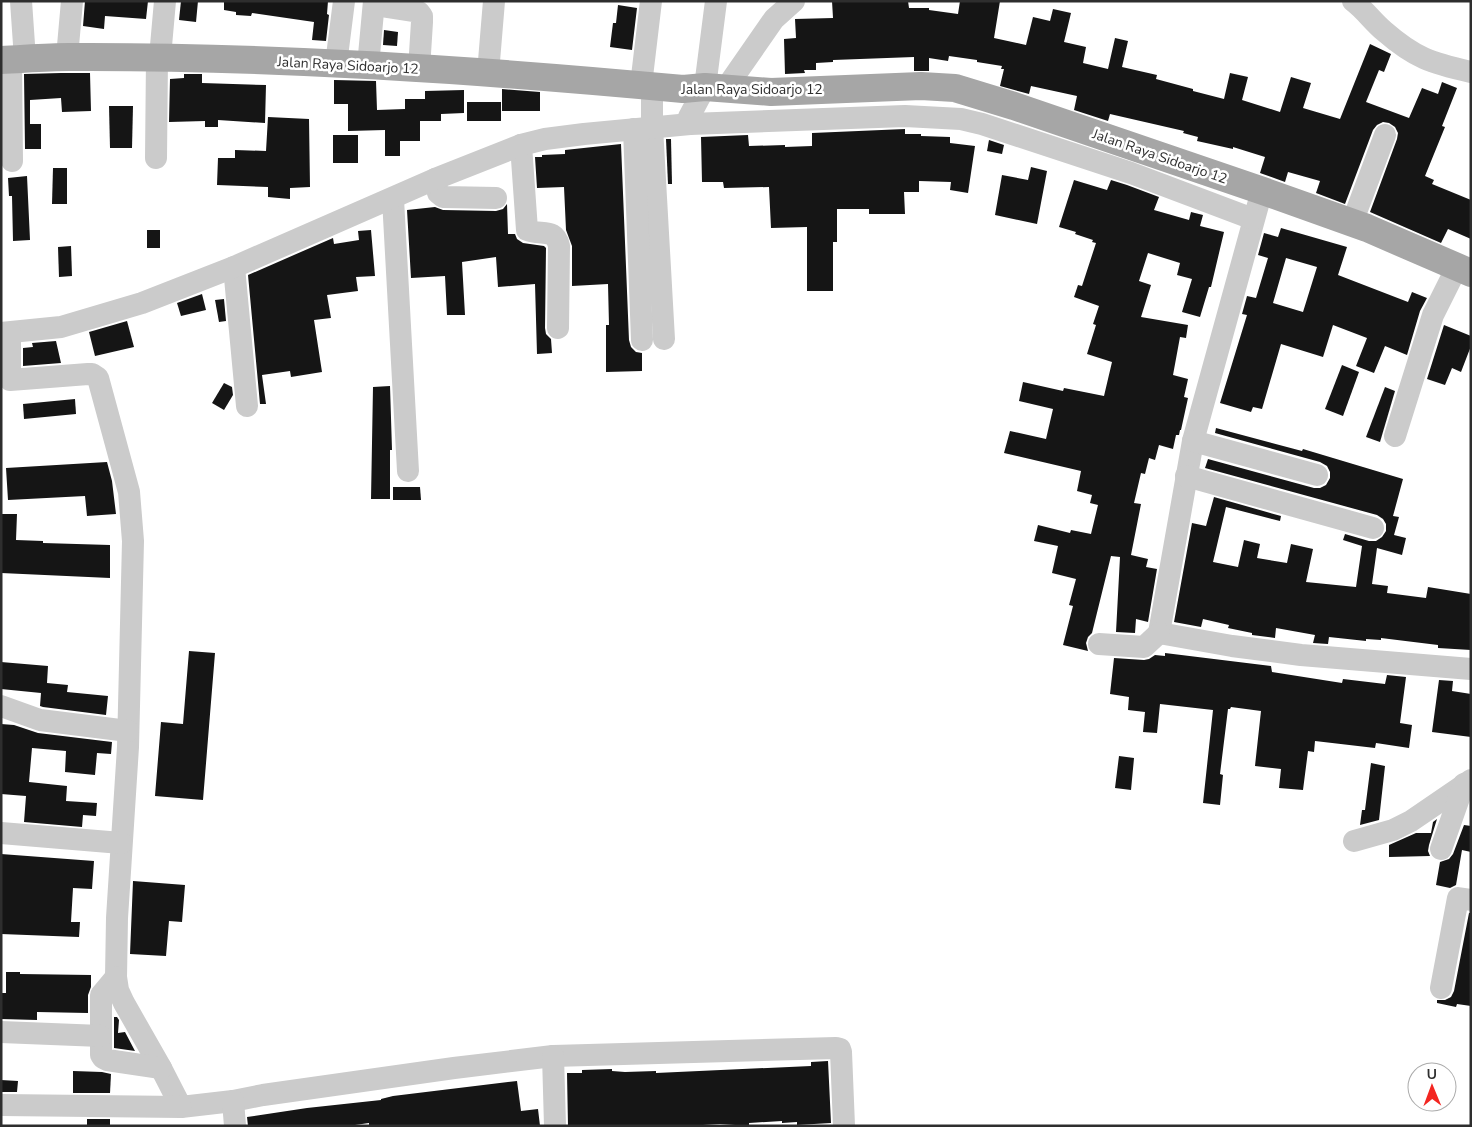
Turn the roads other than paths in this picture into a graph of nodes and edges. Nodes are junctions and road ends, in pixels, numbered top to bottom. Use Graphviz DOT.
graph roads {
  1 [pos="21,1"];
  2 [pos="72,1"];
  3 [pos="166,1"];
  4 [pos="344,1"];
  5 [pos="494,1"];
  6 [pos="652,1"];
  7 [pos="716,1"];
  8 [pos="794,1"];
  9 [pos="1353,1"];
  10 [pos="374,3"];
  11 [pos="67,56"];
  12 [pos="158,58"];
  13 [pos="13,59"];
  14 [pos="336,64"];
  15 [pos="368,66"];
  16 [pos="419,68"];
  17 [pos="1471,72"];
  18 [pos="488,74"];
  19 [pos="703,100"];
  20 [pos="647,107"];
  21 [pos="770,108"];
  22 [pos="1385,135"];
  23 [pos="521,145"];
  24 [pos="156,158"];
  25 [pos="12,161"];
  26 [pos="435,179"];
  27 [pos="496,198"];
  28 [pos="393,199"];
  29 [pos="1258,205"];
  30 [pos="1352,223"];
  31 [pos="234,267"];
  32 [pos="1457,275"];
  33 [pos="558,328"];
  34 [pos="6,333"];
  35 [pos="664,339"];
  36 [pos="642,340"];
  37 [pos="5,380"];
  38 [pos="247,406"];
  39 [pos="1395,436"];
  40 [pos="1193,441"];
  41 [pos="408,471"];
  42 [pos="1316,475"];
  43 [pos="1186,476"];
  44 [pos="1373,528"];
  45 [pos="1159,633"];
  46 [pos="1099,644"];
  47 [pos="1471,669"];
  48 [pos="1,706"];
  49 [pos="128,731"];
  50 [pos="1467,782"];
  51 [pos="1,833"];
  52 [pos="1354,841"];
  53 [pos="121,843"];
  54 [pos="1441,849"];
  55 [pos="1471,900"];
  56 [pos="116,977"];
  57 [pos="1441,988"];
  58 [pos="1,1032"];
  59 [pos="101,1036"];
  60 [pos="553,1056"];
  61 [pos="161,1068"];
  62 [pos="233,1101"];
  63 [pos="1,1105"];
  64 [pos="181,1107"];
  65 [pos="235,1126"];
  66 [pos="555,1126"];
  67 [pos="844,1126"];
  1 -- 13 [label="street"];
  2 -- 11 [label="street"];
  3 -- 12 [label="street"];
  4 -- 14 [label="street"];
  5 -- 18 [label="street"];
  6 -- 20 [label="street"];
  7 -- 19 [label="street"];
  8 -- 19 [label="street"];
  9 -- 17 [label="street"];
  10 -- 15 [label="street"];
  10 -- 16 [label="street"];
  11 -- 12 [label="main road, Jalan Raya Sidoarjo 12"];
  11 -- 13 [label="main road, Jalan Raya Sidoarjo 12"];
  12 -- 14 [label="main road, Jalan Raya Sidoarjo 12"];
  12 -- 24 [label="street"];
  13 -- 25 [label="street"];
  14 -- 15 [label="main road, Jalan Raya Sidoarjo 12"];
  15 -- 16 [label="main road, Jalan Raya Sidoarjo 12"];
  16 -- 18 [label="main road, Jalan Raya Sidoarjo 12"];
  18 -- 20 [label="main road, Jalan Raya Sidoarjo 12"];
  19 -- 20 [label="street"];
  19 -- 20 [label="main road, Jalan Raya Sidoarjo 12"];
  19 -- 21 [label="main road, Jalan Raya Sidoarjo 12"];
  19 -- 21 [label="street"];
  20 -- 23 [label="street"];
  20 -- 35 [label="street"];
  20 -- 36 [label="street"];
  21 -- 29 [label="main road, Jalan Raya Sidoarjo 12"];
  22 -- 30 [label="street"];
  23 -- 26 [label="street"];
  23 -- 33 [label="street"];
  26 -- 27 [label="street"];
  26 -- 28 [label="street"];
  28 -- 31 [label="street"];
  28 -- 41 [label="street"];
  29 -- 30 [label="main road, Jalan Raya Sidoarjo 12"];
  29 -- 40 [label="street"];
  30 -- 32 [label="main road, Jalan Raya Sidoarjo 12"];
  31 -- 34 [label="street"];
  31 -- 38 [label="street"];
  32 -- 39 [label="street"];
  34 -- 37 [label="street"];
  37 -- 49 [label="street"];
  40 -- 42 [label="street"];
  40 -- 43 [label="street"];
  43 -- 44 [label="street"];
  43 -- 45 [label="street"];
  45 -- 46 [label="street"];
  45 -- 47 [label="street"];
  48 -- 49 [label="street"];
  49 -- 53 [label="street"];
  50 -- 52 [label="street"];
  50 -- 54 [label="street"];
  51 -- 53 [label="street"];
  53 -- 56 [label="street"];
  55 -- 57 [label="street"];
  56 -- 59 [label="street"];
  56 -- 61 [label="street"];
  58 -- 59 [label="street"];
  59 -- 61 [label="street"];
  60 -- 62 [label="street"];
  60 -- 66 [label="street"];
  60 -- 67 [label="street"];
  61 -- 64 [label="street"];
  62 -- 64 [label="street"];
  62 -- 65 [label="street"];
  63 -- 64 [label="street"];
}
